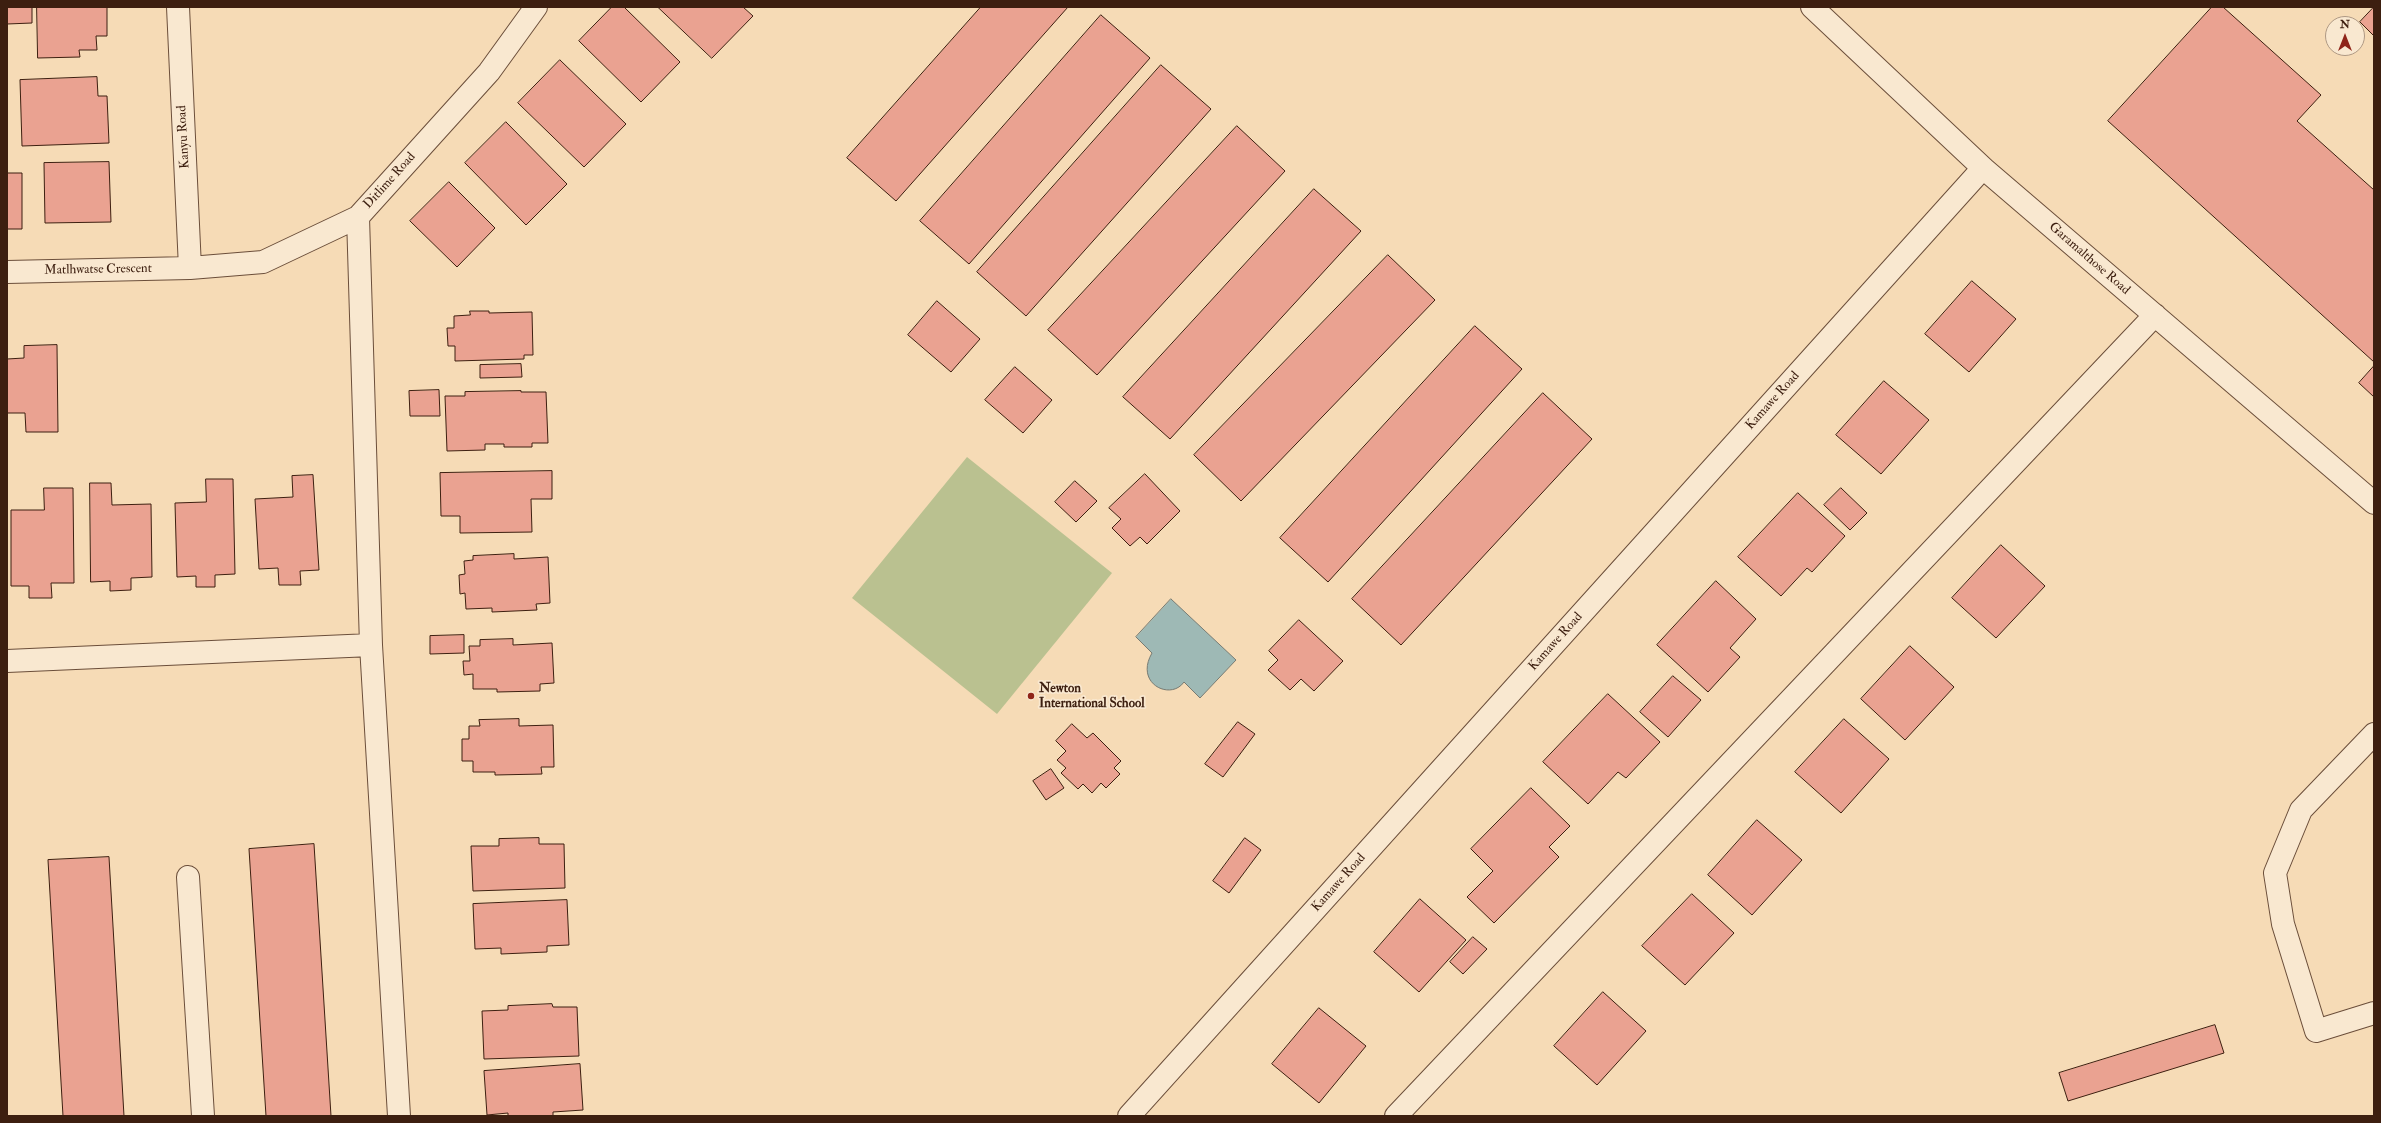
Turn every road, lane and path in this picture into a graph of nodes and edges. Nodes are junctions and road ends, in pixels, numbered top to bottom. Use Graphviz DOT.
graph roads {
  1 [pos="178,7"];
  2 [pos="536,7"];
  3 [pos="1812,7"];
  4 [pos="1983,168"];
  5 [pos="358,217"];
  6 [pos="190,268"];
  7 [pos="7,272"];
  8 [pos="2155,315"];
  9 [pos="2374,502"];
  10 [pos="371,645"];
  11 [pos="7,661"];
  12 [pos="2374,734"];
  13 [pos="188,877"];
  14 [pos="2374,1014"];
  15 [pos="203,1116"];
  16 [pos="399,1116"];
  17 [pos="1129,1116"];
  18 [pos="1396,1116"];
  1 -- 6 [label="street, Kanyu Road"];
  2 -- 5 [label="street, Ditlime Road"];
  3 -- 4 [label="street, Garamalthose Road"];
  4 -- 8 [label="street, Garamalthose Road"];
  4 -- 17 [label="street, Kamawe Road"];
  5 -- 6 [label="street, Ditlime Road"];
  5 -- 10 [label="street"];
  6 -- 7 [label="street, Matlhwatse Crescent"];
  8 -- 9 [label="street, Garamalthose Road"];
  8 -- 18 [label="street"];
  10 -- 11 [label="street"];
  10 -- 16 [label="street"];
  12 -- 14 [label="street"];
  13 -- 15 [label="street"];
}
